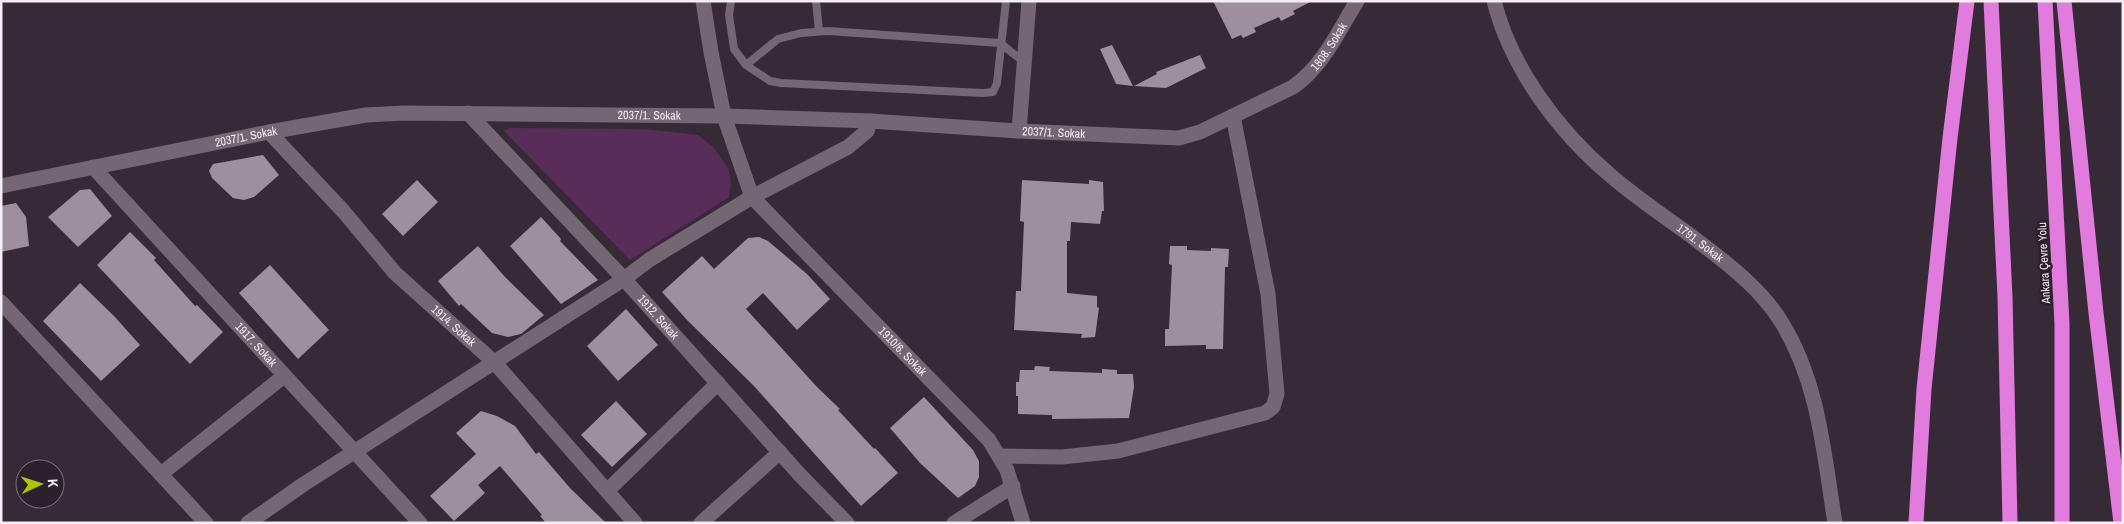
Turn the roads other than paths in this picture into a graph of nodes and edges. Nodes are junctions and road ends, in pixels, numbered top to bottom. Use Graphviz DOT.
graph roads {
  1 [pos="703,1"];
  2 [pos="731,1"];
  3 [pos="816,1"];
  4 [pos="1006,1"];
  5 [pos="1029,1"];
  6 [pos="1357,1"];
  7 [pos="1494,1"];
  8 [pos="1967,1"];
  9 [pos="1991,1"];
  10 [pos="2045,1"];
  11 [pos="2064,1"];
  12 [pos="819,31"];
  13 [pos="1000,44"];
  14 [pos="1024,62"];
  15 [pos="746,65"];
  16 [pos="1293,87"];
  17 [pos="468,113"];
  18 [pos="724,116"];
  19 [pos="1233,116"];
  20 [pos="870,120"];
  21 [pos="1019,131"];
  22 [pos="269,132"];
  23 [pos="93,167"];
  24 [pos="1,186"];
  25 [pos="752,197"];
  26 [pos="624,279"];
  27 [pos="1,302"];
  28 [pos="495,363"];
  29 [pos="284,376"];
  30 [pos="718,383"];
  31 [pos="780,452"];
  32 [pos="354,453"];
  33 [pos="999,456"];
  34 [pos="161,474"];
  35 [pos="1013,486"];
  36 [pos="607,491"];
  37 [pos="206,523"];
  38 [pos="248,523"];
  39 [pos="420,523"];
  40 [pos="635,523"];
  41 [pos="701,523"];
  42 [pos="847,523"];
  43 [pos="954,523"];
  44 [pos="1023,523"];
  45 [pos="1835,523"];
  46 [pos="1916,523"];
  47 [pos="2010,523"];
  48 [pos="2062,523"];
  49 [pos="2121,523"];
  1 -- 18 [label="street"];
  2 -- 15 [label="lane"];
  3 -- 12 [label="lane"];
  4 -- 13 [label="lane"];
  5 -- 14 [label="street"];
  6 -- 16 [label="street, 1808. Sokak"];
  7 -- 45 [label="street, 1791. Sokak"];
  8 -- 46 [label="highway"];
  9 -- 47 [label="highway"];
  10 -- 48 [label="highway, Ankara Çevre Yolu"];
  11 -- 49 [label="highway"];
  12 -- 13 [label="lane"];
  12 -- 15 [label="lane"];
  13 -- 14 [label="lane"];
  13 -- 15 [label="lane"];
  14 -- 21 [label="street"];
  16 -- 19 [label="street, 2037/1. Sokak"];
  17 -- 18 [label="street, 2037/1. Sokak"];
  17 -- 22 [label="street, 2037/1. Sokak"];
  17 -- 26 [label="street, 1912. Sokak"];
  18 -- 20 [label="street, 2037/1. Sokak"];
  18 -- 25 [label="street"];
  19 -- 21 [label="street, 2037/1. Sokak"];
  19 -- 33 [label="street"];
  20 -- 21 [label="street, 2037/1. Sokak"];
  20 -- 25 [label="street"];
  22 -- 23 [label="street, 2037/1. Sokak"];
  22 -- 28 [label="street, 1914. Sokak"];
  23 -- 24 [label="street, 2037/1. Sokak"];
  23 -- 29 [label="street, 1917. Sokak"];
  25 -- 26 [label="street"];
  25 -- 33 [label="street, 1910/6. Sokak"];
  26 -- 28 [label="street"];
  26 -- 30 [label="street, 1912. Sokak"];
  27 -- 34 [label="street"];
  28 -- 32 [label="street"];
  28 -- 36 [label="street, 1914. Sokak"];
  29 -- 32 [label="street, 1917. Sokak"];
  29 -- 34 [label="street"];
  30 -- 31 [label="street, 1912. Sokak"];
  30 -- 36 [label="street"];
  31 -- 41 [label="street"];
  31 -- 42 [label="street, 1912. Sokak"];
  32 -- 38 [label="street"];
  32 -- 39 [label="street, 1917. Sokak"];
  33 -- 35 [label="street, 1910/6. Sokak"];
  34 -- 37 [label="street"];
  35 -- 43 [label="street"];
  35 -- 44 [label="street, 1910/6. Sokak"];
  36 -- 40 [label="street, 1914. Sokak"];
}
